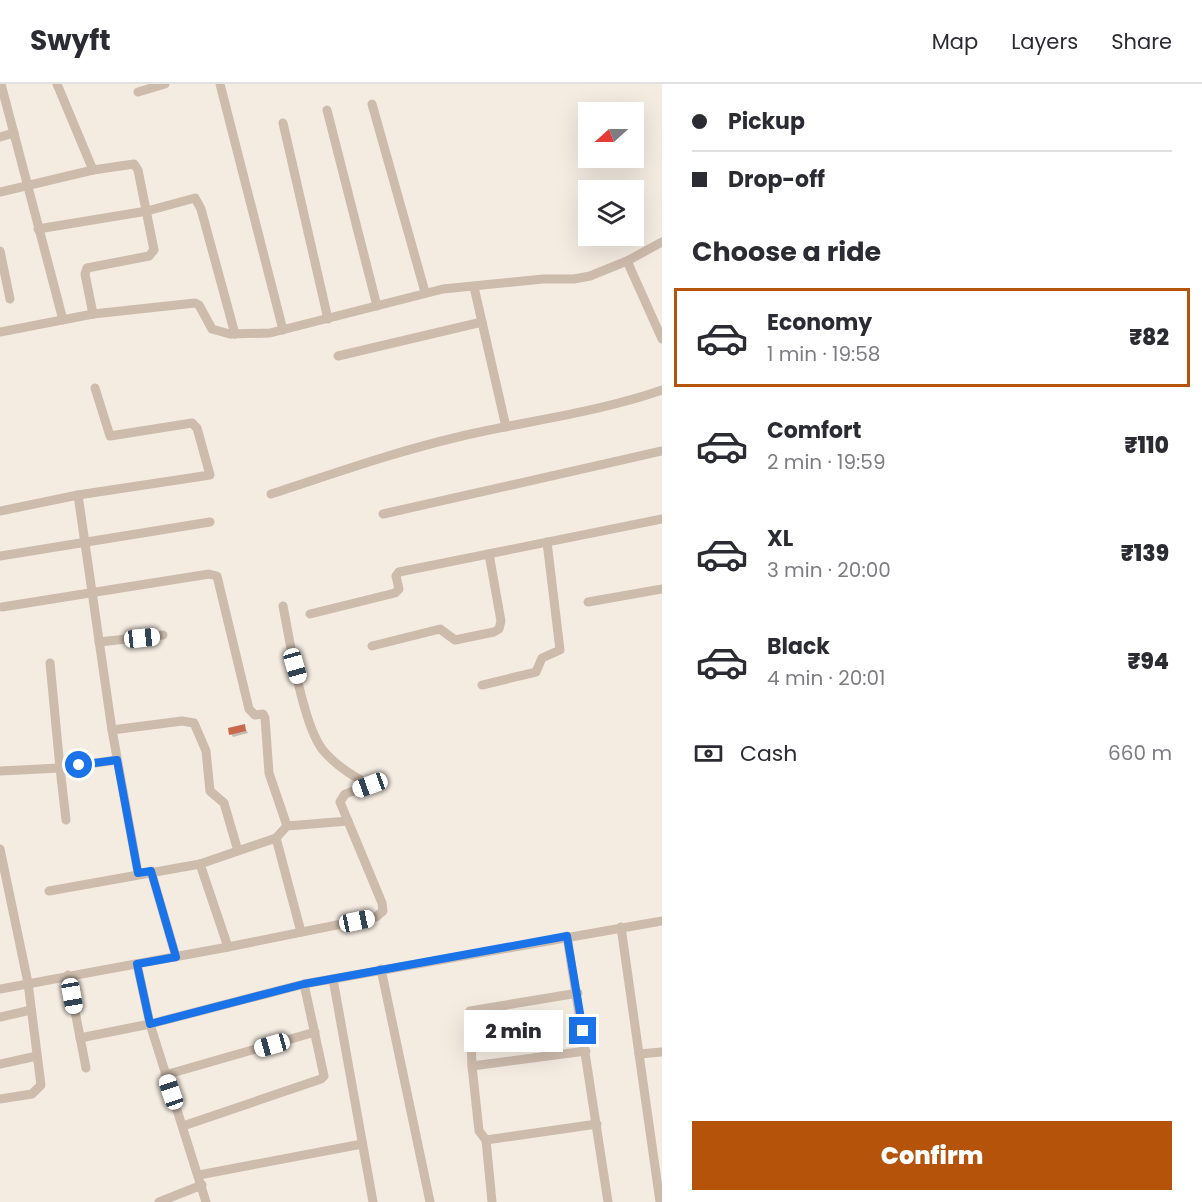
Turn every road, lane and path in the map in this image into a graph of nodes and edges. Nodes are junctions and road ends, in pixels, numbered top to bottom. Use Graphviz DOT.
graph roads {
  1 [pos="2,84"];
  2 [pos="57,84"];
  3 [pos="165,84"];
  4 [pos="220,84"];
  5 [pos="138,92"];
  6 [pos="372,104"];
  7 [pos="327,110"];
  8 [pos="283,123"];
  9 [pos="14,133"];
  10 [pos="0,137"];
  11 [pos="93,170"];
  12 [pos="27,186"];
  13 [pos="0,192"];
  14 [pos="147,211"];
  15 [pos="38,229"];
  16 [pos="662,242"];
  17 [pos="0,251"];
  18 [pos="627,261"];
  19 [pos="474,287"];
  20 [pos="425,292"];
  21 [pos="10,300"];
  22 [pos="377,306"];
  23 [pos="93,314"];
  24 [pos="328,319"];
  25 [pos="63,320"];
  26 [pos="482,322"];
  27 [pos="283,330"];
  28 [pos="0,332"];
  29 [pos="235,334"];
  30 [pos="662,339"];
  31 [pos="338,356"];
  32 [pos="95,388"];
  33 [pos="662,390"];
  34 [pos="506,427"];
  35 [pos="662,451"];
  36 [pos="271,494"];
  37 [pos="78,495"];
  38 [pos="0,511"];
  39 [pos="383,514"];
  40 [pos="662,519"];
  41 [pos="210,522"];
  42 [pos="547,542"];
  43 [pos="85,544"];
  44 [pos="489,554"];
  45 [pos="0,556"];
  46 [pos="662,590"];
  47 [pos="92,592"];
  48 [pos="588,602"];
  49 [pos="283,606"];
  50 [pos="2,607"];
  51 [pos="309,614"];
  52 [pos="164,635"];
  53 [pos="99,642"];
  54 [pos="372,646"];
  55 [pos="50,663"];
  56 [pos="482,685"];
  57 [pos="112,730"];
  58 [pos="117,760"];
  59 [pos="60,768"];
  60 [pos="0,771"];
  61 [pos="381,782"];
  62 [pos="370,785"];
  63 [pos="66,820"];
  64 [pos="348,821"];
  65 [pos="287,826"];
  66 [pos="276,838"];
  67 [pos="0,849"];
  68 [pos="238,851"];
  69 [pos="200,864"];
  70 [pos="2,871"];
  71 [pos="151,871"];
  72 [pos="138,873"];
  73 [pos="49,891"];
  74 [pos="662,921"];
  75 [pos="621,927"];
  76 [pos="302,932"];
  77 [pos="567,936"];
  78 [pos="228,948"];
  79 [pos="176,957"];
  80 [pos="137,964"];
  81 [pos="381,969"];
  82 [pos="68,975"];
  83 [pos="333,978"];
  84 [pos="28,983"];
  85 [pos="304,984"];
  86 [pos="0,989"];
  87 [pos="578,993"];
  88 [pos="31,1010"];
  89 [pos="0,1017"];
  90 [pos="150,1024"];
  91 [pos="315,1032"];
  92 [pos="80,1038"];
  93 [pos="586,1051"];
  94 [pos="662,1052"];
  95 [pos="639,1054"];
  96 [pos="37,1056"];
  97 [pos="0,1064"];
  98 [pos="472,1066"];
  99 [pos="86,1068"];
  100 [pos="165,1075"];
  101 [pos="0,1100"];
  102 [pos="597,1124"];
  103 [pos="183,1126"];
  104 [pos="486,1140"];
  105 [pos="362,1144"];
  106 [pos="199,1174"];
  107 [pos="202,1185"];
  108 [pos="159,1202"];
  109 [pos="206,1202"];
  110 [pos="373,1202"];
  111 [pos="430,1202"];
  112 [pos="492,1202"];
  113 [pos="608,1202"];
  114 [pos="660,1202"];
  1 -- 9 [label="street"];
  2 -- 11 [label="street"];
  3 -- 5 [label="street"];
  4 -- 27 [label="street"];
  6 -- 20 [label="street"];
  7 -- 22 [label="street"];
  8 -- 24 [label="street"];
  9 -- 10 [label="street"];
  9 -- 12 [label="street"];
  11 -- 12 [label="street"];
  11 -- 14 [label="street"];
  12 -- 13 [label="street"];
  12 -- 15 [label="street"];
  14 -- 15 [label="street"];
  14 -- 23 [label="street"];
  14 -- 29 [label="street"];
  15 -- 25 [label="street"];
  16 -- 18 [label="street"];
  17 -- 21 [label="street"];
  18 -- 19 [label="street"];
  18 -- 30 [label="street"];
  19 -- 20 [label="street"];
  19 -- 26 [label="street"];
  20 -- 22 [label="street"];
  22 -- 24 [label="street"];
  23 -- 25 [label="street"];
  23 -- 29 [label="street"];
  24 -- 27 [label="street"];
  25 -- 28 [label="street"];
  26 -- 31 [label="street"];
  26 -- 34 [label="street"];
  27 -- 29 [label="street"];
  32 -- 37 [label="street"];
  33 -- 34 [label="street"];
  34 -- 36 [label="street"];
  35 -- 39 [label="street"];
  37 -- 38 [label="street"];
  37 -- 43 [label="street"];
  40 -- 42 [label="street"];
  41 -- 43 [label="street"];
  42 -- 44 [label="street"];
  42 -- 56 [label="street"];
  43 -- 45 [label="street"];
  43 -- 47 [label="street"];
  44 -- 51 [label="street"];
  44 -- 54 [label="street"];
  46 -- 48 [label="street"];
  47 -- 50 [label="street"];
  47 -- 53 [label="street"];
  47 -- 65 [label="street"];
  49 -- 62 [label="street"];
  52 -- 53 [label="street"];
  53 -- 57 [label="street"];
  55 -- 59 [label="street"];
  57 -- 58 [label="street"];
  57 -- 68 [label="street"];
  58 -- 59 [label="street"];
  58 -- 72 [label="street"];
  59 -- 60 [label="street"];
  59 -- 63 [label="street"];
  61 -- 62 [label="street"];
  62 -- 64 [label="street"];
  64 -- 65 [label="street"];
  64 -- 76 [label="street"];
  65 -- 66 [label="street"];
  66 -- 68 [label="street"];
  66 -- 76 [label="street"];
  67 -- 70 [label="street"];
  68 -- 69 [label="street"];
  69 -- 71 [label="street"];
  69 -- 78 [label="street"];
  70 -- 84 [label="street"];
  71 -- 72 [label="street"];
  71 -- 79 [label="street"];
  72 -- 73 [label="street"];
  74 -- 75 [label="street"];
  75 -- 77 [label="street"];
  75 -- 95 [label="street"];
  76 -- 78 [label="street"];
  77 -- 81 [label="street"];
  77 -- 87 [label="street"];
  78 -- 79 [label="street"];
  79 -- 80 [label="street"];
  80 -- 82 [label="street"];
  80 -- 90 [label="street"];
  81 -- 83 [label="street"];
  81 -- 111 [label="street"];
  82 -- 84 [label="street"];
  82 -- 92 [label="street"];
  83 -- 85 [label="street"];
  83 -- 105 [label="street"];
  84 -- 86 [label="street"];
  84 -- 88 [label="street"];
  85 -- 90 [label="street"];
  85 -- 91 [label="street"];
  87 -- 93 [label="street"];
  87 -- 98 [label="street"];
  88 -- 89 [label="street"];
  88 -- 96 [label="street"];
  90 -- 92 [label="street"];
  90 -- 100 [label="street"];
  91 -- 100 [label="street"];
  91 -- 103 [label="street"];
  92 -- 99 [label="street"];
  93 -- 98 [label="street"];
  93 -- 102 [label="street"];
  94 -- 95 [label="street"];
  95 -- 114 [label="street"];
  96 -- 97 [label="street"];
  96 -- 101 [label="street"];
  98 -- 104 [label="street"];
  100 -- 103 [label="street"];
  102 -- 104 [label="street"];
  102 -- 113 [label="street"];
  103 -- 106 [label="street"];
  104 -- 112 [label="street"];
  105 -- 106 [label="street"];
  105 -- 110 [label="street"];
  106 -- 107 [label="street"];
  107 -- 108 [label="street"];
  107 -- 109 [label="street"];
}
